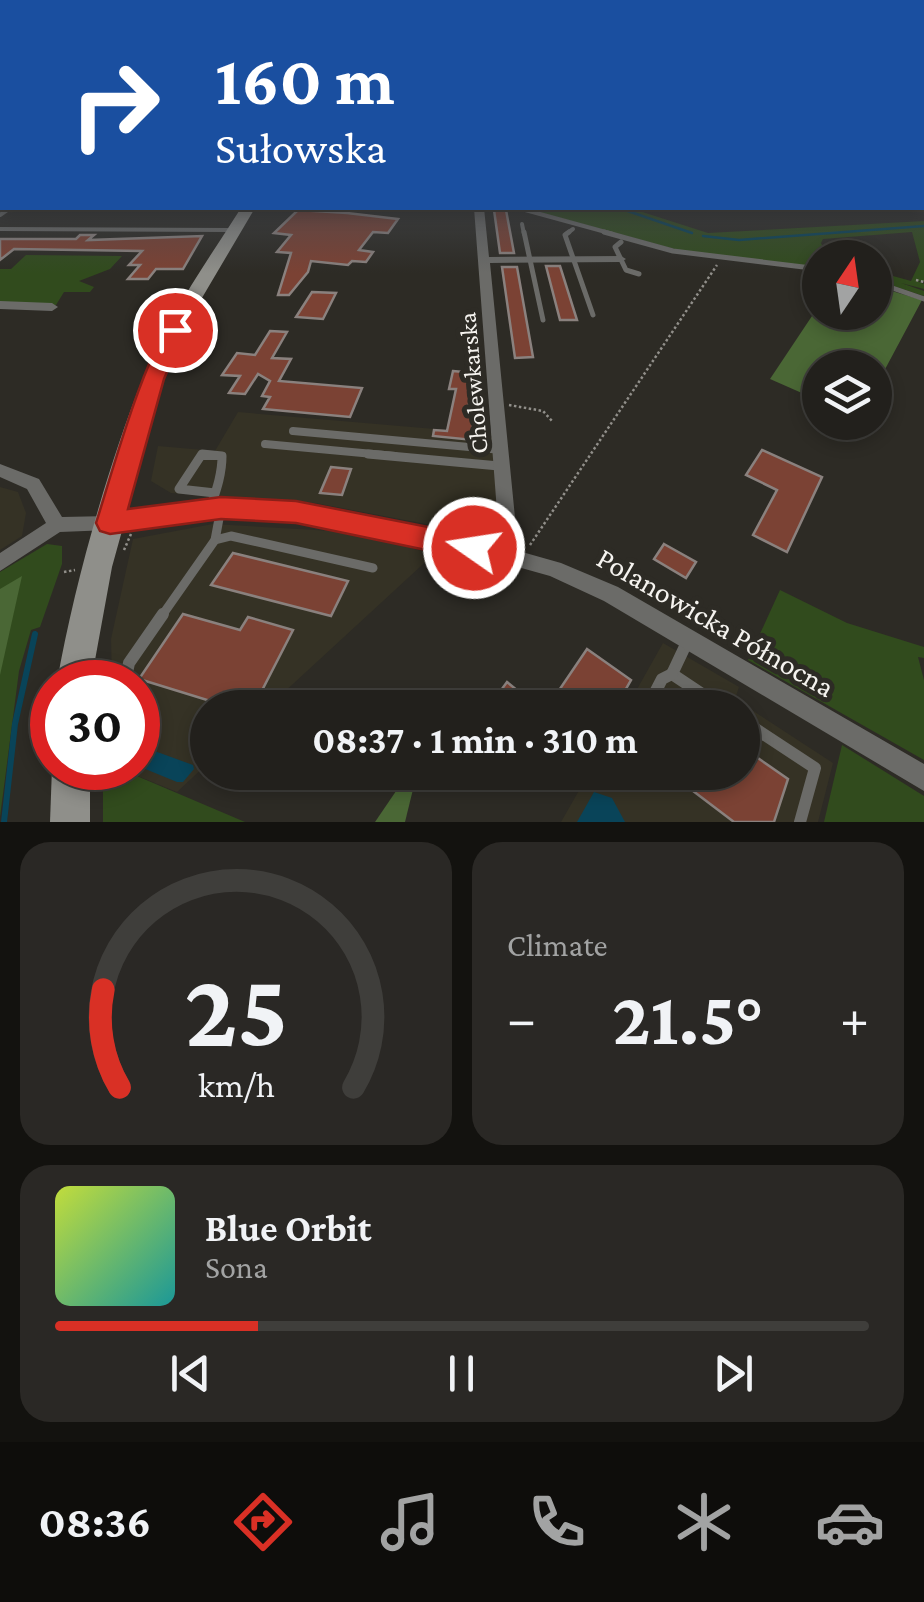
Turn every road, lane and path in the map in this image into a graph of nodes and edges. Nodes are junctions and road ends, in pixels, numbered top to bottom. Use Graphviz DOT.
graph roads {
  1 [pos="247,210"];
  2 [pos="479,210"];
  3 [pos="525,210"];
  4 [pos="522,224"];
  5 [pos="0,229"];
  6 [pos="232,230"];
  7 [pos="573,230"];
  8 [pos="621,242"];
  9 [pos="621,259"];
  10 [pos="484,260"];
  11 [pos="530,260"];
  12 [pos="574,260"];
  13 [pos="720,262"];
  14 [pos="802,267"];
  15 [pos="640,274"];
  16 [pos="916,280"];
  17 [pos="924,282"];
  18 [pos="892,288"];
  19 [pos="924,298"];
  20 [pos="0,306"];
  21 [pos="52,307"];
  22 [pos="594,315"];
  23 [pos="543,320"];
  24 [pos="498,405"];
  25 [pos="552,422"];
  26 [pos="293,431"];
  27 [pos="325,434"];
  28 [pos="406,441"];
  29 [pos="265,444"];
  30 [pos="316,452"];
  31 [pos="502,458"];
  32 [pos="400,461"];
  33 [pos="0,470"];
  34 [pos="215,503"];
  35 [pos="57,525"];
  36 [pos="121,526"];
  37 [pos="215,540"];
  38 [pos="122,553"];
  39 [pos="513,558"];
  40 [pos="0,562"];
  41 [pos="373,568"];
  42 [pos="78,570"];
  43 [pos="64,572"];
  44 [pos="688,640"];
  45 [pos="77,660"];
  46 [pos="130,660"];
  47 [pos="672,674"];
  48 [pos="656,690"];
  49 [pos="696,690"];
  50 [pos="760,732"];
  51 [pos="924,778"];
  52 [pos="71,790"];
  53 [pos="70,822"];
  54 [pos="800,822"];
  1 -- 6 [label="main road"];
  2 -- 10 [label="street, Cholewkarska"];
  3 -- 14 [label="lane"];
  4 -- 11 [label="lane"];
  5 -- 6 [label="lane"];
  6 -- 36 [label="main road"];
  7 -- 12 [label="lane"];
  8 -- 9 [label="lane"];
  9 -- 12 [label="street"];
  9 -- 15 [label="lane"];
  10 -- 11 [label="street"];
  10 -- 24 [label="street, Cholewkarska"];
  11 -- 12 [label="street"];
  11 -- 23 [label="lane"];
  12 -- 22 [label="lane"];
  13 -- 39 [label="path"];
  16 -- 17 [label="path"];
  18 -- 19 [label="lane"];
  20 -- 21 [label="street"];
  24 -- 25 [label="path"];
  24 -- 31 [label="street, Cholewkarska"];
  26 -- 27 [label="lane"];
  27 -- 28 [label="lane"];
  27 -- 30 [label="lane"];
  28 -- 31 [label="lane"];
  28 -- 32 [label="lane"];
  29 -- 30 [label="lane"];
  30 -- 32 [label="lane"];
  31 -- 32 [label="lane"];
  31 -- 39 [label="street, Cholewkarska"];
  33 -- 35 [label="street"];
  34 -- 34 [label="lane"];
  34 -- 36 [label="street, Polanowicka Północna"];
  34 -- 37 [label="lane"];
  34 -- 39 [label="street, Polanowicka Północna"];
  35 -- 36 [label="street, Polanowicka Północna"];
  35 -- 40 [label="street"];
  36 -- 38 [label="path"];
  36 -- 45 [label="main road"];
  37 -- 41 [label="lane"];
  37 -- 46 [label="lane"];
  39 -- 44 [label="street, Polanowicka Północna"];
  42 -- 43 [label="path"];
  44 -- 47 [label="lane"];
  44 -- 51 [label="street, Polanowicka Północna"];
  47 -- 48 [label="lane"];
  47 -- 49 [label="lane"];
  50 -- 54 [label="lane"];
  52 -- 53 [label="main road"];
}
